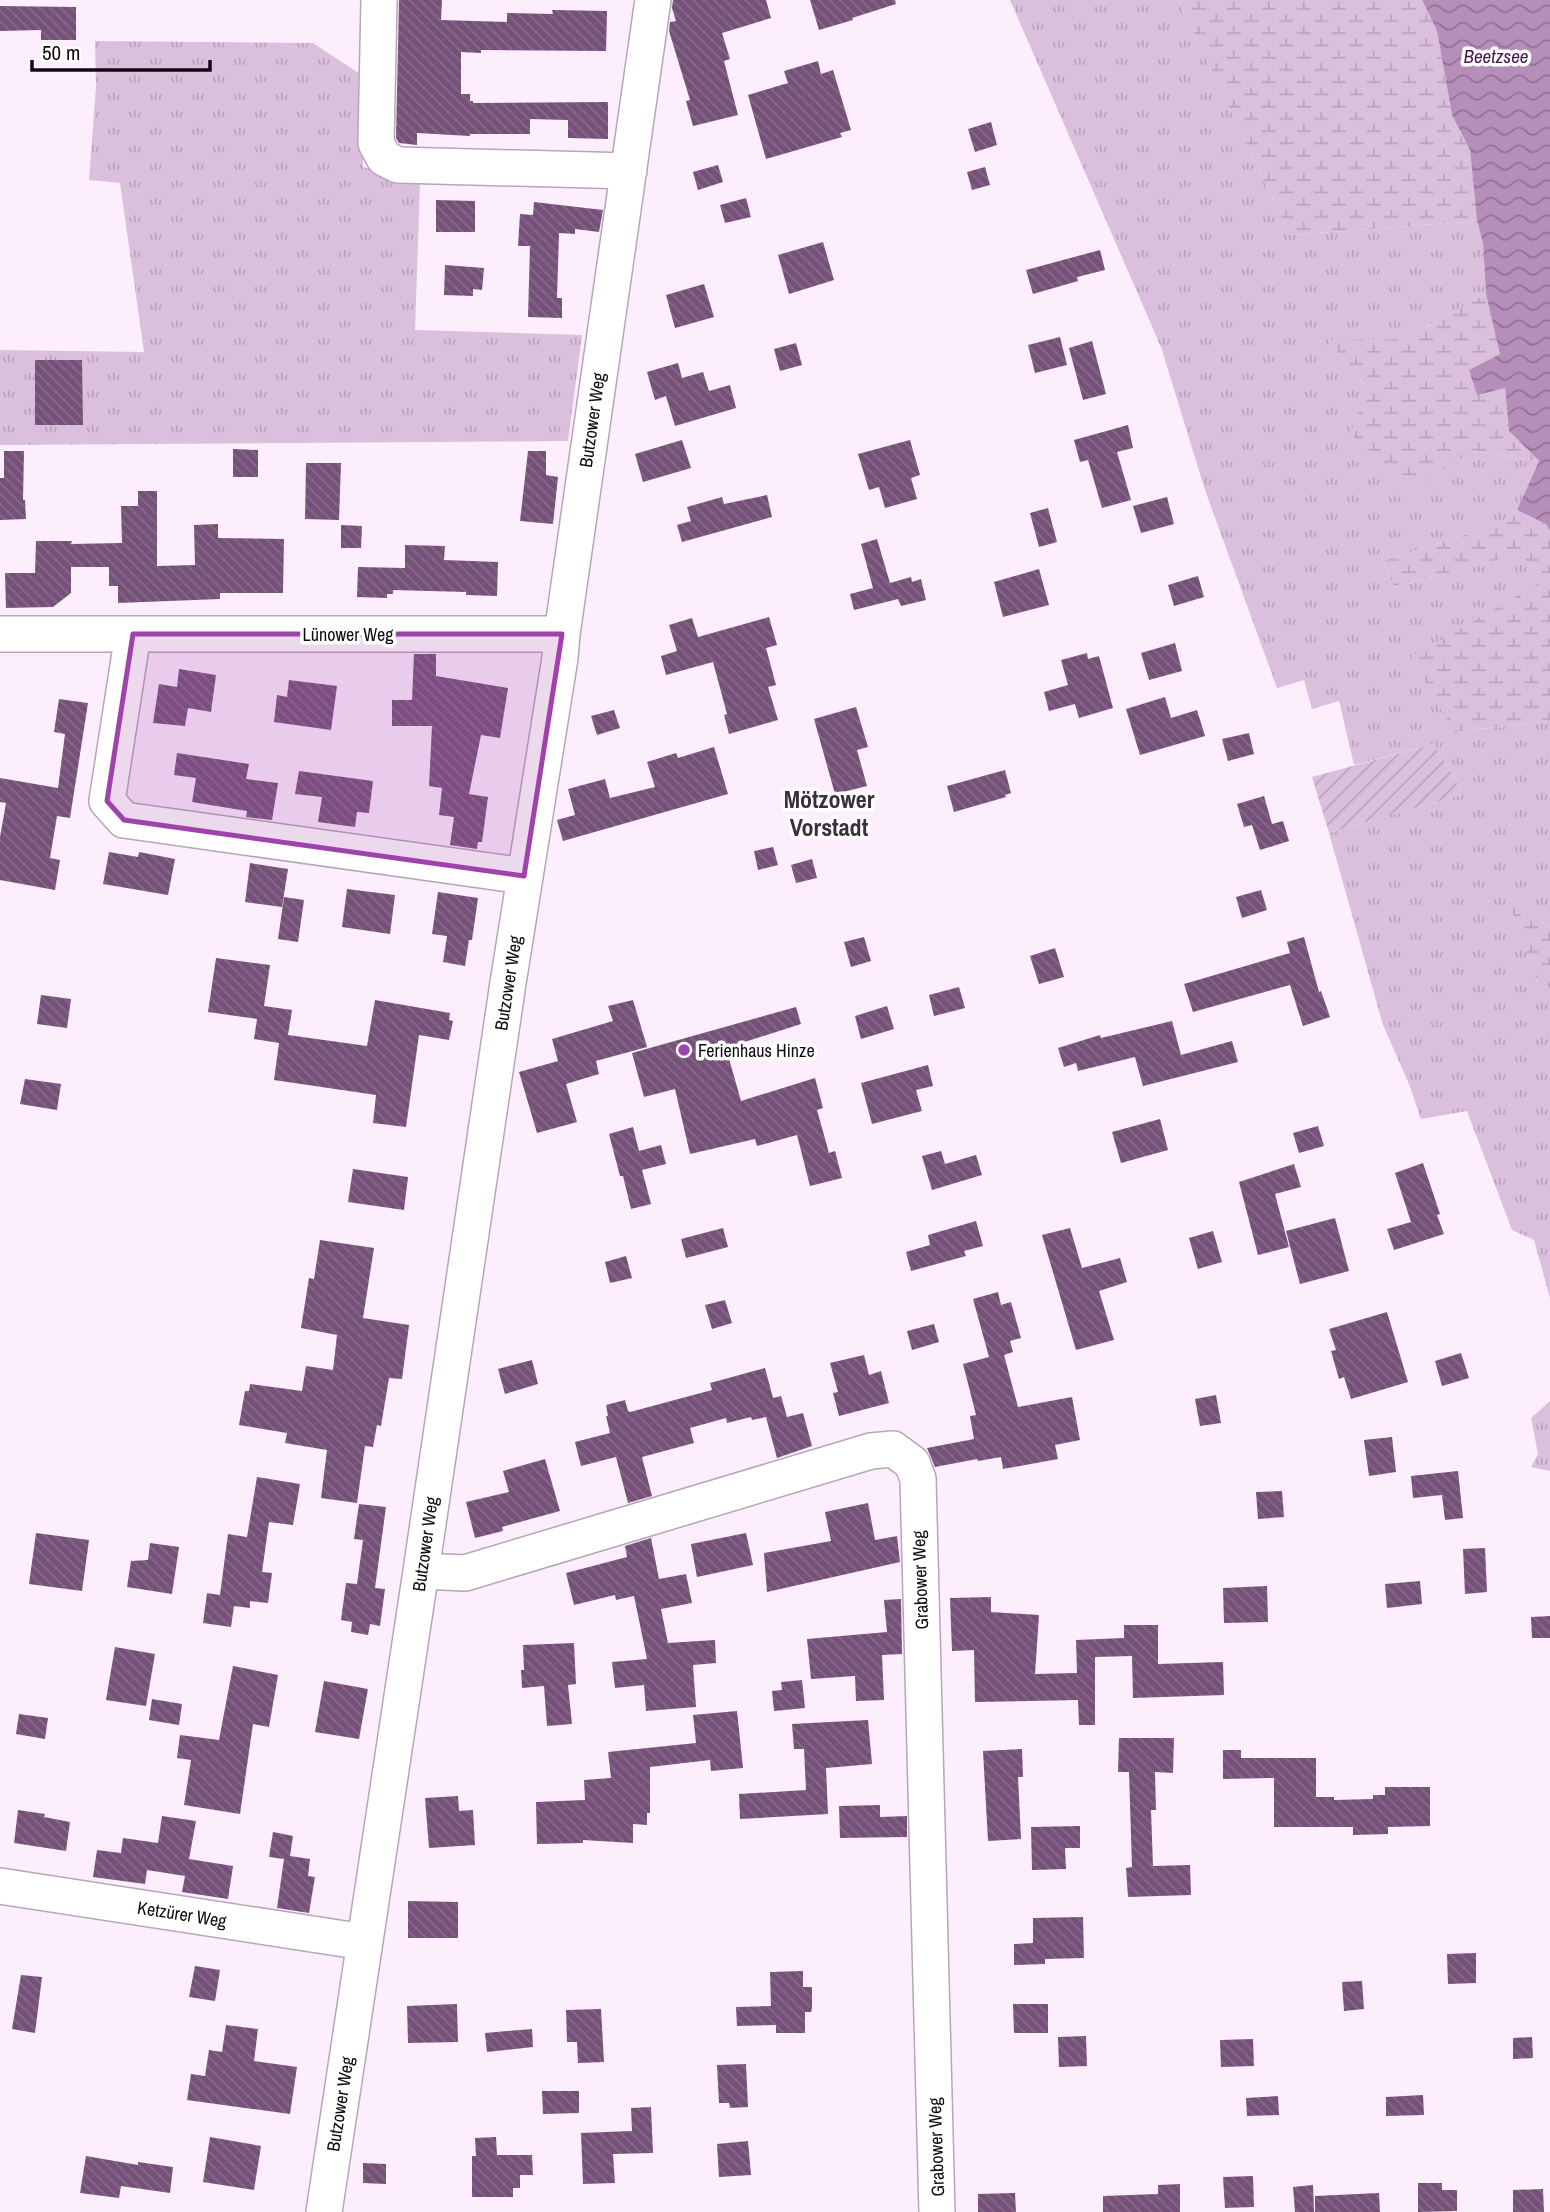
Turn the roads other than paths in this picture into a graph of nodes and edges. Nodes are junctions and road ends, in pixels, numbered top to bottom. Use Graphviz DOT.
graph roads {
  1 [pos="379,0"];
  2 [pos="653,0"];
  3 [pos="629,172"];
  4 [pos="0,634"];
  5 [pos="134,634"];
  6 [pos="562,634"];
  7 [pos="524,876"];
  8 [pos="421,1571"];
  9 [pos="0,1886"];
  10 [pos="364,1942"];
  11 [pos="324,2212"];
  12 [pos="937,2212"];
  1 -- 3 [label="street"];
  2 -- 3 [label="street, Butzower Weg"];
  3 -- 6 [label="street, Butzower Weg"];
  4 -- 5 [label="street, Lünower Weg"];
  5 -- 6 [label="street, Lünower Weg"];
  5 -- 7 [label="street"];
  6 -- 7 [label="street, Butzower Weg"];
  7 -- 8 [label="street, Butzower Weg"];
  8 -- 10 [label="street, Butzower Weg"];
  8 -- 12 [label="street, Grabower Weg"];
  9 -- 10 [label="street, Ketzürer Weg"];
  10 -- 11 [label="street, Butzower Weg"];
}
